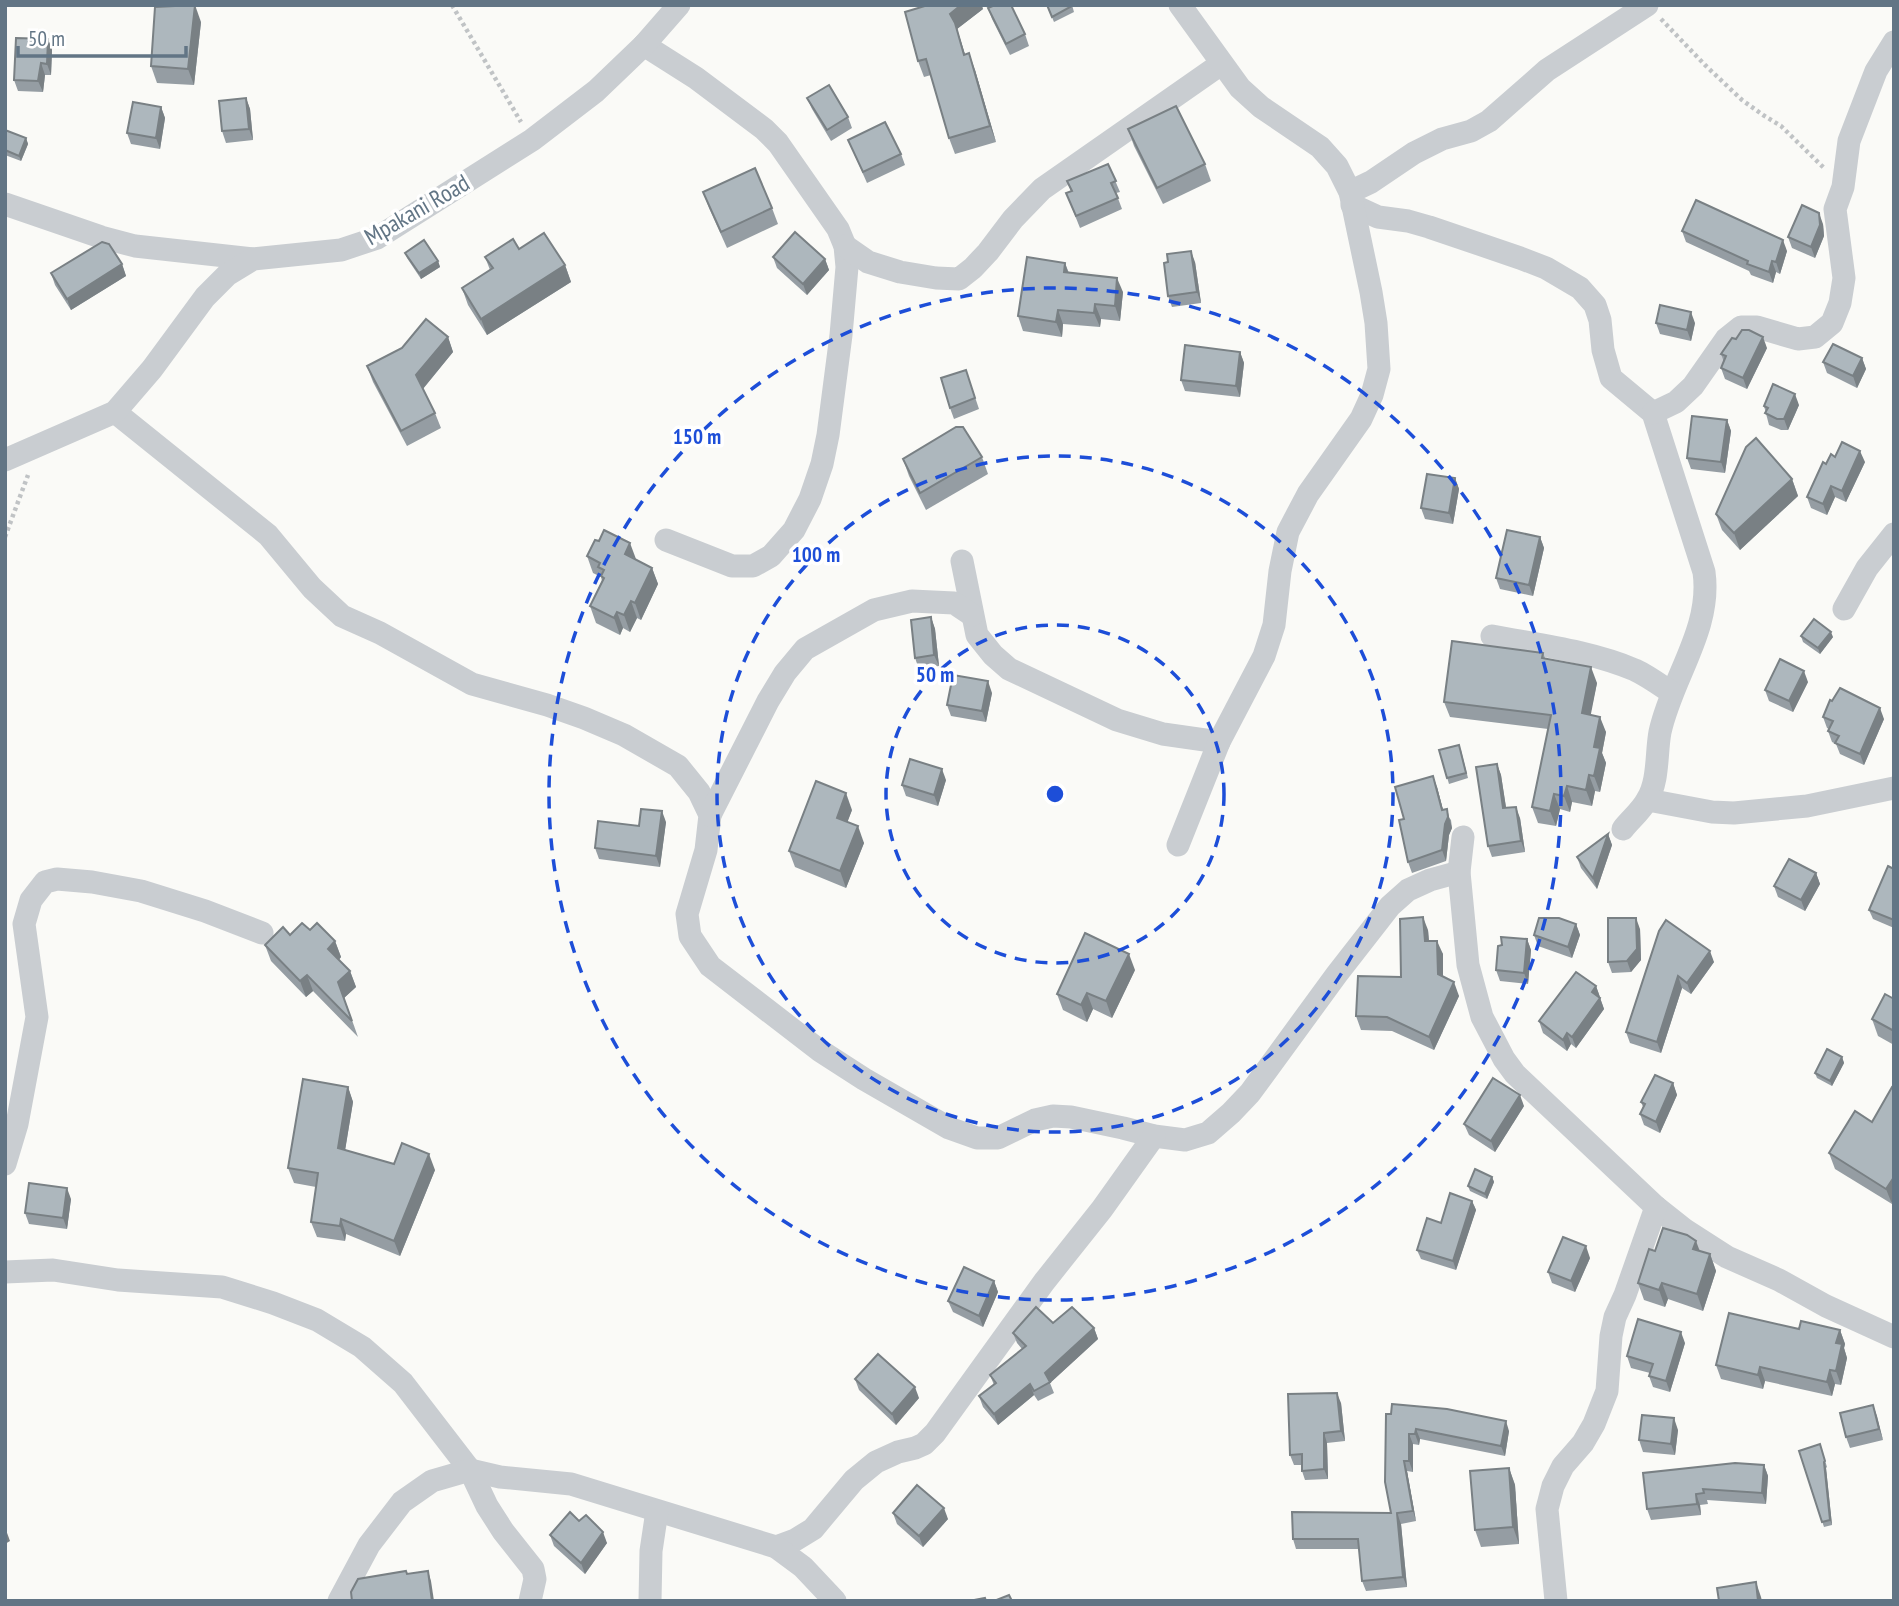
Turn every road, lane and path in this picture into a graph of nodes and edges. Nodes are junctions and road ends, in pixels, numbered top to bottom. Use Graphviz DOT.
graph roads {
  1 [pos="452,5"];
  2 [pos="680,5"];
  3 [pos="1180,5"];
  4 [pos="1652,10"];
  5 [pos="1894,42"];
  6 [pos="644,45"];
  7 [pos="1221,64"];
  8 [pos="532,140"];
  9 [pos="1843,187"];
  10 [pos="1351,199"];
  11 [pos="5,204"];
  12 [pos="845,246"];
  13 [pos="253,258"];
  14 [pos="115,412"];
  15 [pos="1653,413"];
  16 [pos="36,447"];
  17 [pos="5,460"];
  18 [pos="1894,534"];
  19 [pos="5,537"];
  20 [pos="666,540"];
  21 [pos="962,561"];
  22 [pos="1844,609"];
  23 [pos="972,615"];
  24 [pos="1492,636"];
  25 [pos="1672,693"];
  26 [pos="1219,742"];
  27 [pos="1894,788"];
  28 [pos="1648,800"];
  29 [pos="710,815"];
  30 [pos="1623,829"];
  31 [pos="1463,837"];
  32 [pos="1178,845"];
  33 [pos="1459,872"];
  34 [pos="262,933"];
  35 [pos="1154,1136"];
  36 [pos="5,1164"];
  37 [pos="1656,1207"];
  38 [pos="5,1272"];
  39 [pos="1894,1337"];
  40 [pos="470,1470"];
  41 [pos="657,1511"];
  42 [pos="776,1548"];
  43 [pos="339,1601"];
  44 [pos="530,1601"];
  45 [pos="650,1601"];
  46 [pos="835,1601"];
  47 [pos="1556,1601"];
  1 -- 8 [label="path"];
  2 -- 6 [label="street, Mpakani Road"];
  3 -- 7 [label="street"];
  4 -- 9 [label="path"];
  4 -- 10 [label="street"];
  5 -- 9 [label="street"];
  6 -- 8 [label="street, Mpakani Road"];
  6 -- 12 [label="street"];
  7 -- 10 [label="street"];
  7 -- 12 [label="street"];
  8 -- 13 [label="street, Mpakani Road"];
  9 -- 15 [label="street"];
  10 -- 15 [label="street"];
  10 -- 26 [label="street"];
  11 -- 13 [label="street"];
  12 -- 20 [label="street"];
  13 -- 14 [label="street, Mpakani Road"];
  14 -- 16 [label="street, Mpakani Road"];
  14 -- 29 [label="street"];
  15 -- 25 [label="street"];
  16 -- 17 [label="street, Mpakani Road"];
  16 -- 19 [label="path"];
  18 -- 22 [label="street"];
  21 -- 23 [label="street"];
  23 -- 26 [label="street"];
  23 -- 29 [label="street"];
  24 -- 25 [label="street"];
  25 -- 28 [label="street"];
  26 -- 32 [label="street"];
  27 -- 28 [label="street"];
  28 -- 30 [label="street"];
  29 -- 35 [label="street"];
  31 -- 33 [label="street"];
  33 -- 35 [label="street"];
  33 -- 37 [label="street"];
  34 -- 36 [label="street"];
  35 -- 42 [label="street"];
  37 -- 39 [label="street"];
  37 -- 47 [label="street"];
  38 -- 40 [label="street"];
  40 -- 41 [label="street"];
  40 -- 43 [label="street"];
  40 -- 44 [label="street"];
  41 -- 42 [label="street"];
  41 -- 45 [label="street"];
  42 -- 46 [label="street"];
}
